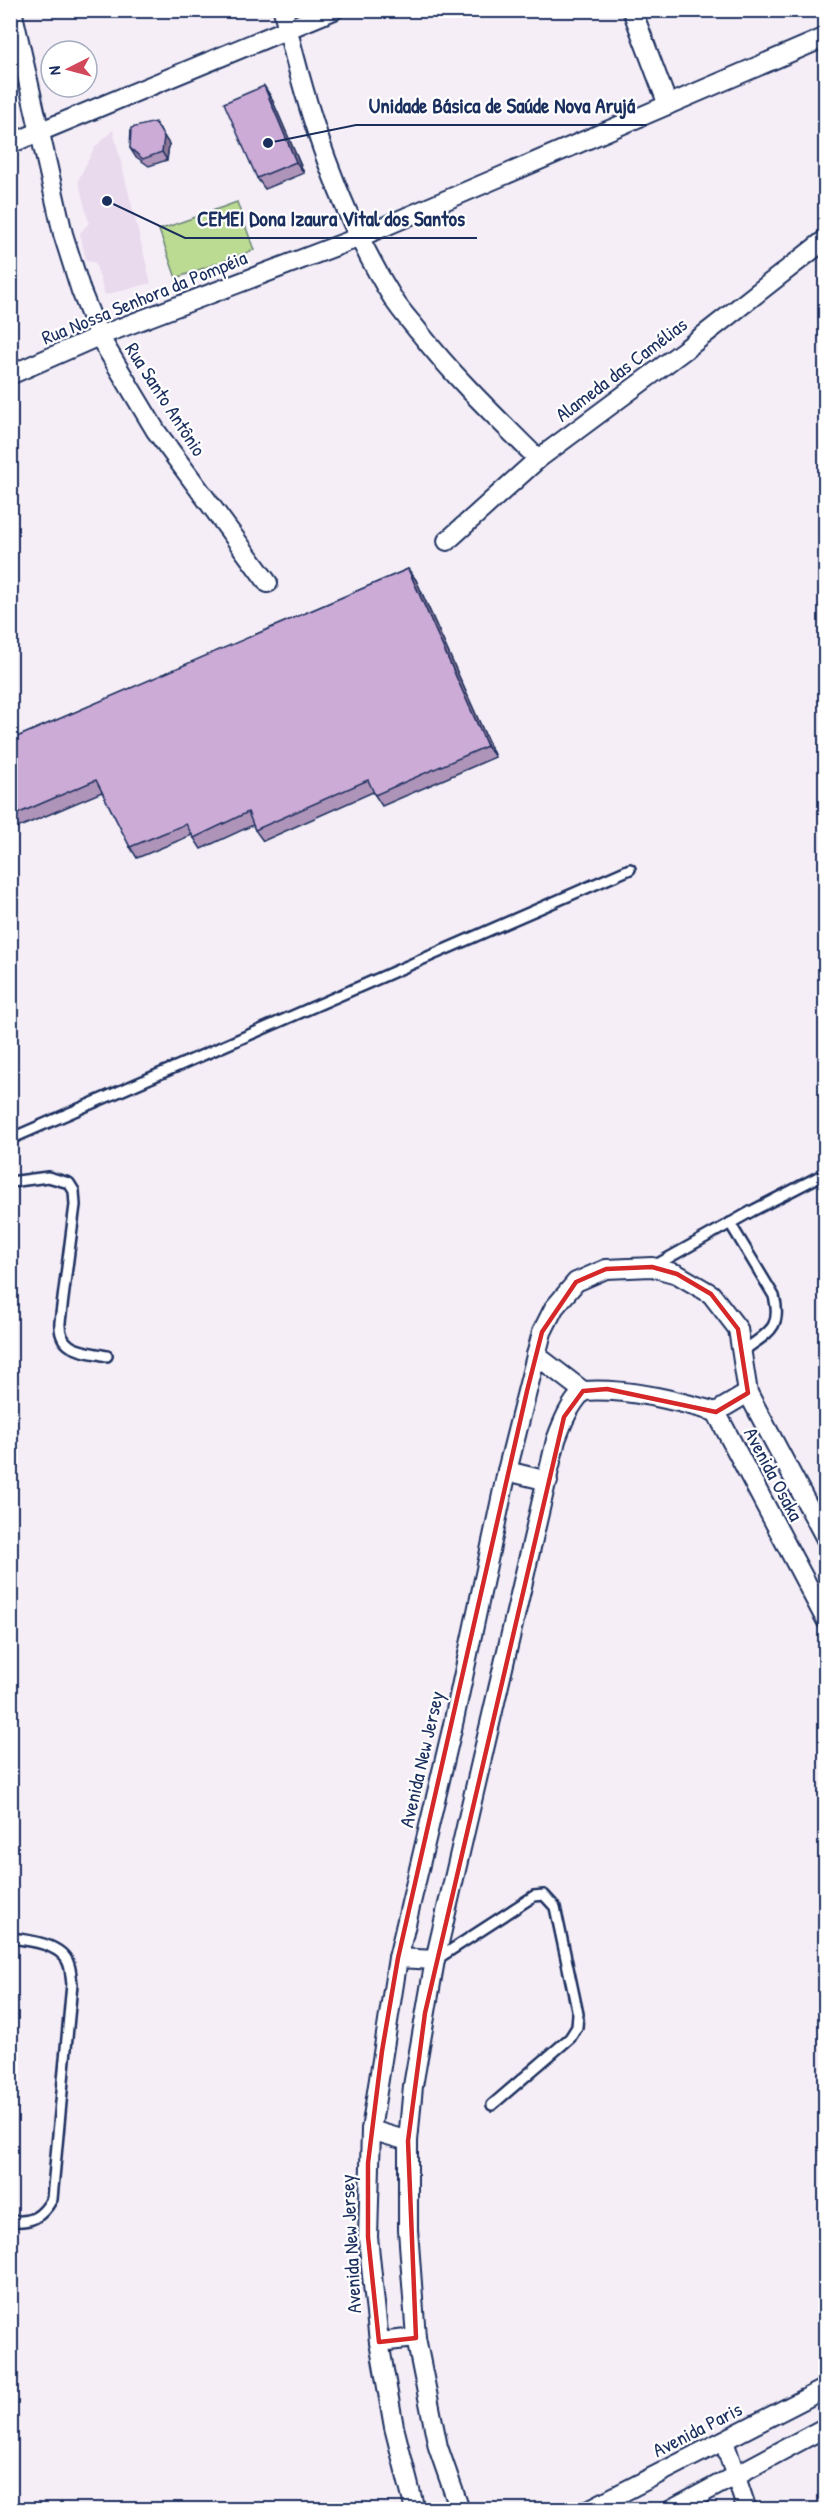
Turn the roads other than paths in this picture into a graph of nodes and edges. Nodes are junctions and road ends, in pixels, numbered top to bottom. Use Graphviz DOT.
graph roads {
  1 [pos="12,10"];
  2 [pos="283,10"];
  3 [pos="334,10"];
  4 [pos="632,10"];
  5 [pos="288,31"];
  6 [pos="825,37"];
  7 [pos="668,105"];
  8 [pos="40,130"];
  9 [pos="10,144"];
  10 [pos="360,237"];
  11 [pos="825,239"];
  12 [pos="99,336"];
  13 [pos="10,375"];
  14 [pos="538,459"];
  15 [pos="447,541"];
  16 [pos="268,583"];
  17 [pos="630,869"];
  18 [pos="10,1139"];
  19 [pos="825,1173"];
  20 [pos="10,1182"];
  21 [pos="730,1224"];
  22 [pos="652,1267"];
  23 [pos="742,1352"];
  24 [pos="536,1355"];
  25 [pos="107,1356"];
  26 [pos="584,1391"];
  27 [pos="748,1393"];
  28 [pos="716,1412"];
  29 [pos="507,1471"];
  30 [pos="548,1480"];
  31 [pos="825,1539"];
  32 [pos="825,1620"];
  33 [pos="10,1938"];
  34 [pos="398,1958"];
  35 [pos="435,1960"];
  36 [pos="492,2104"];
  37 [pos="371,2130"];
  38 [pos="408,2141"];
  39 [pos="10,2221"];
  40 [pos="416,2338"];
  41 [pos="379,2342"];
  42 [pos="825,2388"];
  43 [pos="825,2427"];
  44 [pos="724,2441"];
  45 [pos="736,2474"];
  46 [pos="415,2510"];
  47 [pos="460,2510"];
  48 [pos="588,2510"];
  49 [pos="671,2510"];
  50 [pos="747,2510"];
  1 -- 8 [label="street, Rua Santo Antônio"];
  2 -- 5 [label="street"];
  3 -- 5 [label="street"];
  4 -- 7 [label="street"];
  5 -- 8 [label="street"];
  5 -- 10 [label="street"];
  6 -- 7 [label="street, Rua Nossa Senhora da Pompéia"];
  7 -- 10 [label="street, Rua Nossa Senhora da Pompéia"];
  8 -- 9 [label="street"];
  8 -- 12 [label="street, Rua Santo Antônio"];
  10 -- 12 [label="street, Rua Nossa Senhora da Pompéia"];
  10 -- 14 [label="street"];
  11 -- 14 [label="street, Alameda das Camélias"];
  12 -- 13 [label="street, Rua Nossa Senhora da Pompéia"];
  12 -- 16 [label="street, Rua Santo Antônio"];
  14 -- 15 [label="street, Alameda das Camélias"];
  17 -- 18 [label="lane"];
  19 -- 21 [label="lane"];
  20 -- 25 [label="lane"];
  21 -- 22 [label="lane"];
  21 -- 23 [label="lane"];
  22 -- 23 [label="street, Avenida New Jersey"];
  22 -- 24 [label="street, Avenida New Jersey"];
  23 -- 27 [label="street, Avenida New Jersey"];
  24 -- 26 [label="street"];
  24 -- 29 [label="street, Avenida New Jersey"];
  26 -- 28 [label="street"];
  26 -- 30 [label="street"];
  27 -- 28 [label="street"];
  27 -- 31 [label="street, Avenida Osaka"];
  28 -- 32 [label="street, Avenida Osaka"];
  29 -- 30 [label="street"];
  29 -- 34 [label="street, Avenida New Jersey"];
  30 -- 35 [label="street"];
  33 -- 39 [label="lane"];
  34 -- 35 [label="street"];
  34 -- 37 [label="street, Avenida New Jersey"];
  35 -- 36 [label="lane"];
  35 -- 38 [label="street"];
  37 -- 38 [label="street"];
  37 -- 41 [label="street, Avenida New Jersey"];
  38 -- 40 [label="street"];
  40 -- 41 [label="street"];
  40 -- 47 [label="street"];
  41 -- 46 [label="street, Avenida New Jersey"];
  42 -- 44 [label="street, Avenida Paris"];
  43 -- 45 [label="street"];
  44 -- 45 [label="street"];
  44 -- 48 [label="street, Avenida Paris"];
  45 -- 49 [label="street"];
  45 -- 50 [label="street"];
}
